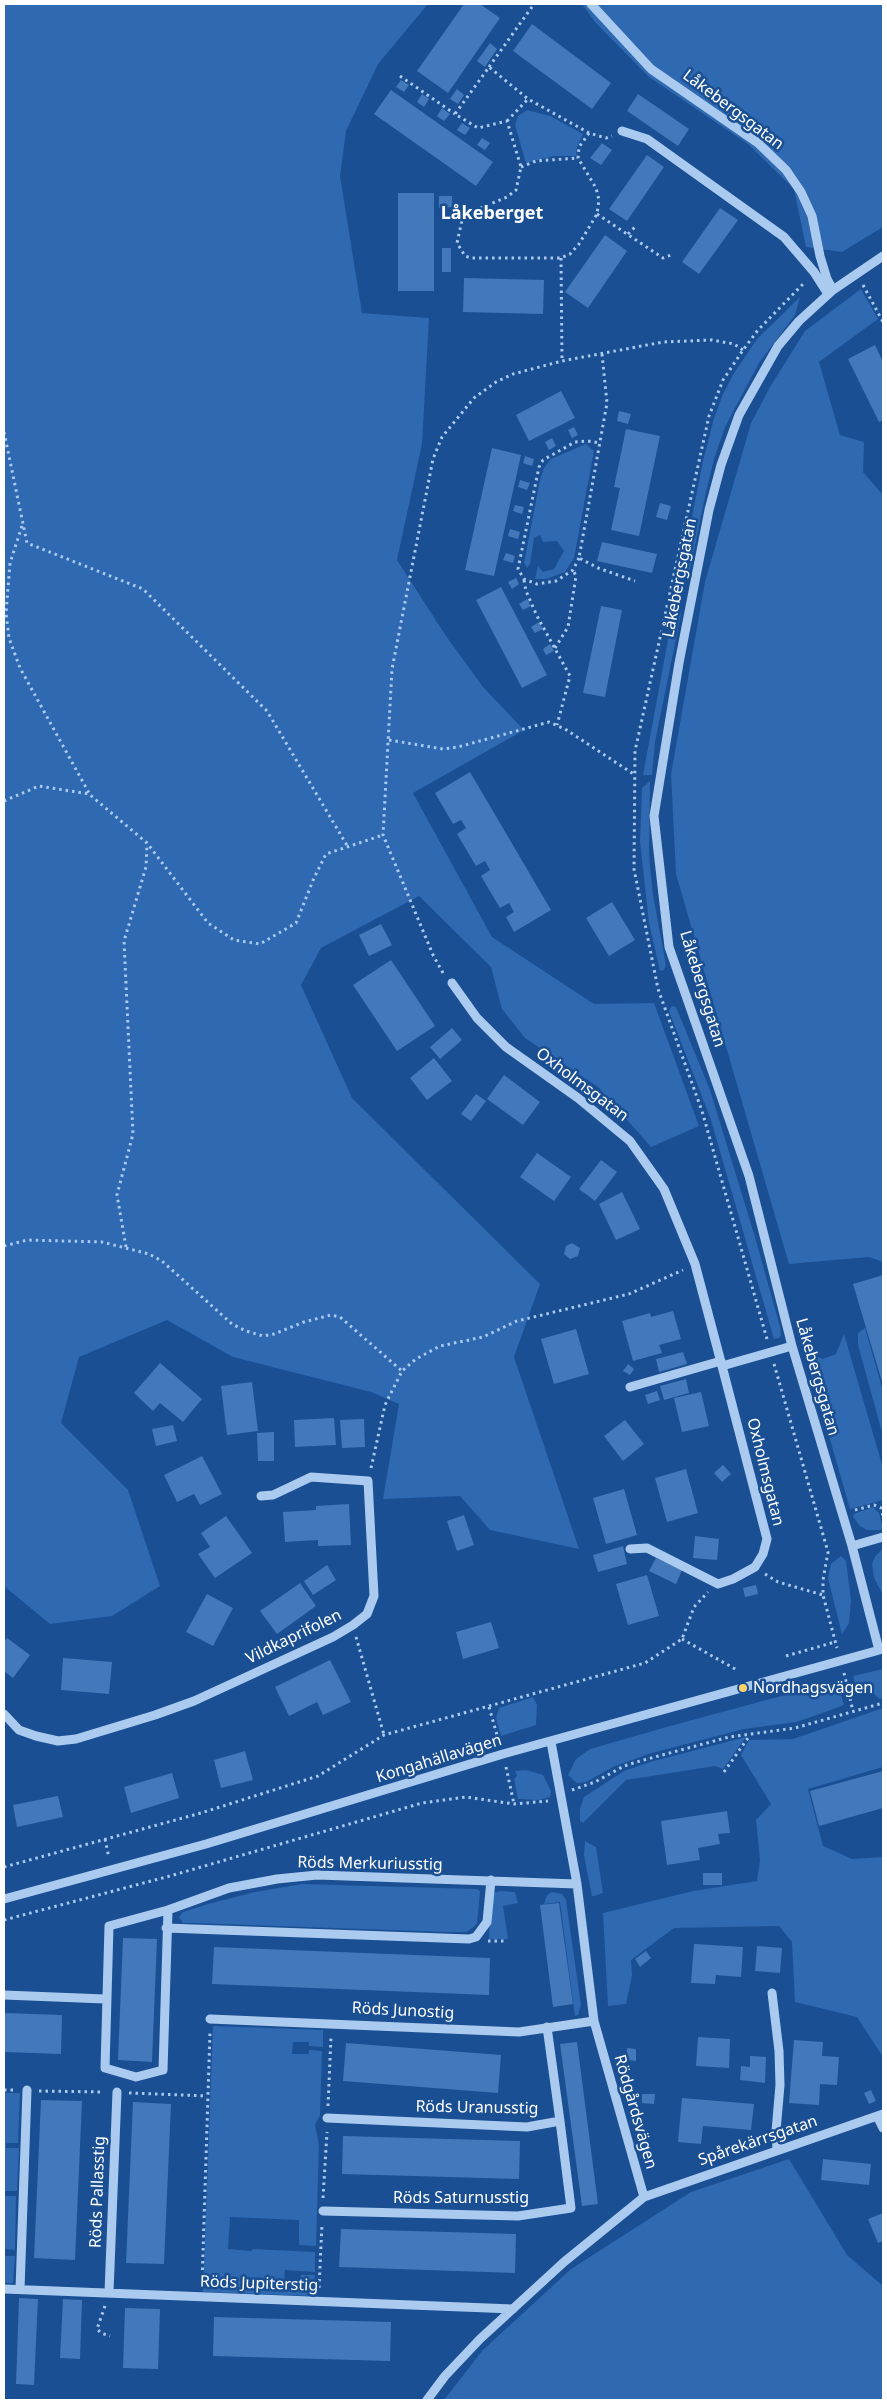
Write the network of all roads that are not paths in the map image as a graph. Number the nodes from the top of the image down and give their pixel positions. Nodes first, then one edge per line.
1 (590, 4) edge
2 (622, 131) road end
3 (883, 256) edge
4 (831, 292) junction
5 (452, 983) road end
6 (792, 1346) junction
7 (722, 1364) junction
8 (630, 1387) dead end
9 (261, 1496) dead end
10 (883, 1537) edge
11 (852, 1546) junction
12 (630, 1548) dead end
13 (881, 1649) edge
14 (4, 1714) edge
15 (552, 1742) junction
16 (491, 1880) junction
17 (577, 1884) junction
18 (4, 1899) edge
19 (168, 1910) junction
20 (166, 1928) junction
21 (772, 1993) dead end
22 (4, 1994) edge
23 (105, 1998) junction
24 (210, 2019) road end
25 (594, 2021) junction
26 (547, 2027) junction
27 (27, 2090) dead end
28 (117, 2092) dead end
29 (880, 2115) edge
30 (327, 2118) road end
31 (560, 2121) junction
32 (883, 2128) edge
33 (777, 2150) junction
34 (644, 2197) junction
35 (323, 2211) road end
36 (4, 2289) edge
37 (20, 2289) junction
38 (109, 2292) junction
39 (512, 2309) junction
40 (427, 2400) edge

1 - 4 street, Låkebergsgatan
2 - 4 street
3 - 4 street, Låkebergsgatan
4 - 6 street, Låkebergsgatan
5 - 7 street, Oxholmsgatan
6 - 7 street
6 - 11 street, Låkebergsgatan
7 - 8 street
7 - 12 street, Oxholmsgatan
9 - 14 street, Vildkaprifolen
10 - 11 street
11 - 13 street, Låkebergsgatan
13 - 15 street, Kongahällavägen
15 - 17 street, Rödgårdsvägen
15 - 18 street, Kongahällavägen
16 - 17 street, Röds Merkuriusstig
16 - 19 street, Röds Merkuriusstig
16 - 20 street
17 - 25 street, Rödgårdsvägen
19 - 20 street, Röds Merkuriusstig
19 - 23 street, Röds Merkuriusstig
20 - 23 street, Röds Merkuriusstig
21 - 33 street
22 - 23 street
24 - 26 street, Röds Junostig
25 - 26 street, Röds Junostig
25 - 34 street, Rödgårdsvägen
26 - 31 street, Röds Uranusstig
27 - 37 street
28 - 38 street, Röds Pallasstig
29 - 32 street
29 - 33 street, Spårekärrsgatan
30 - 31 street, Röds Uranusstig
31 - 35 street, Röds Saturnusstig
33 - 34 street, Spårekärrsgatan
34 - 39 street
36 - 37 street, Röds Jupiterstig
37 - 38 street, Röds Jupiterstig
38 - 39 street, Röds Jupiterstig
39 - 40 street

